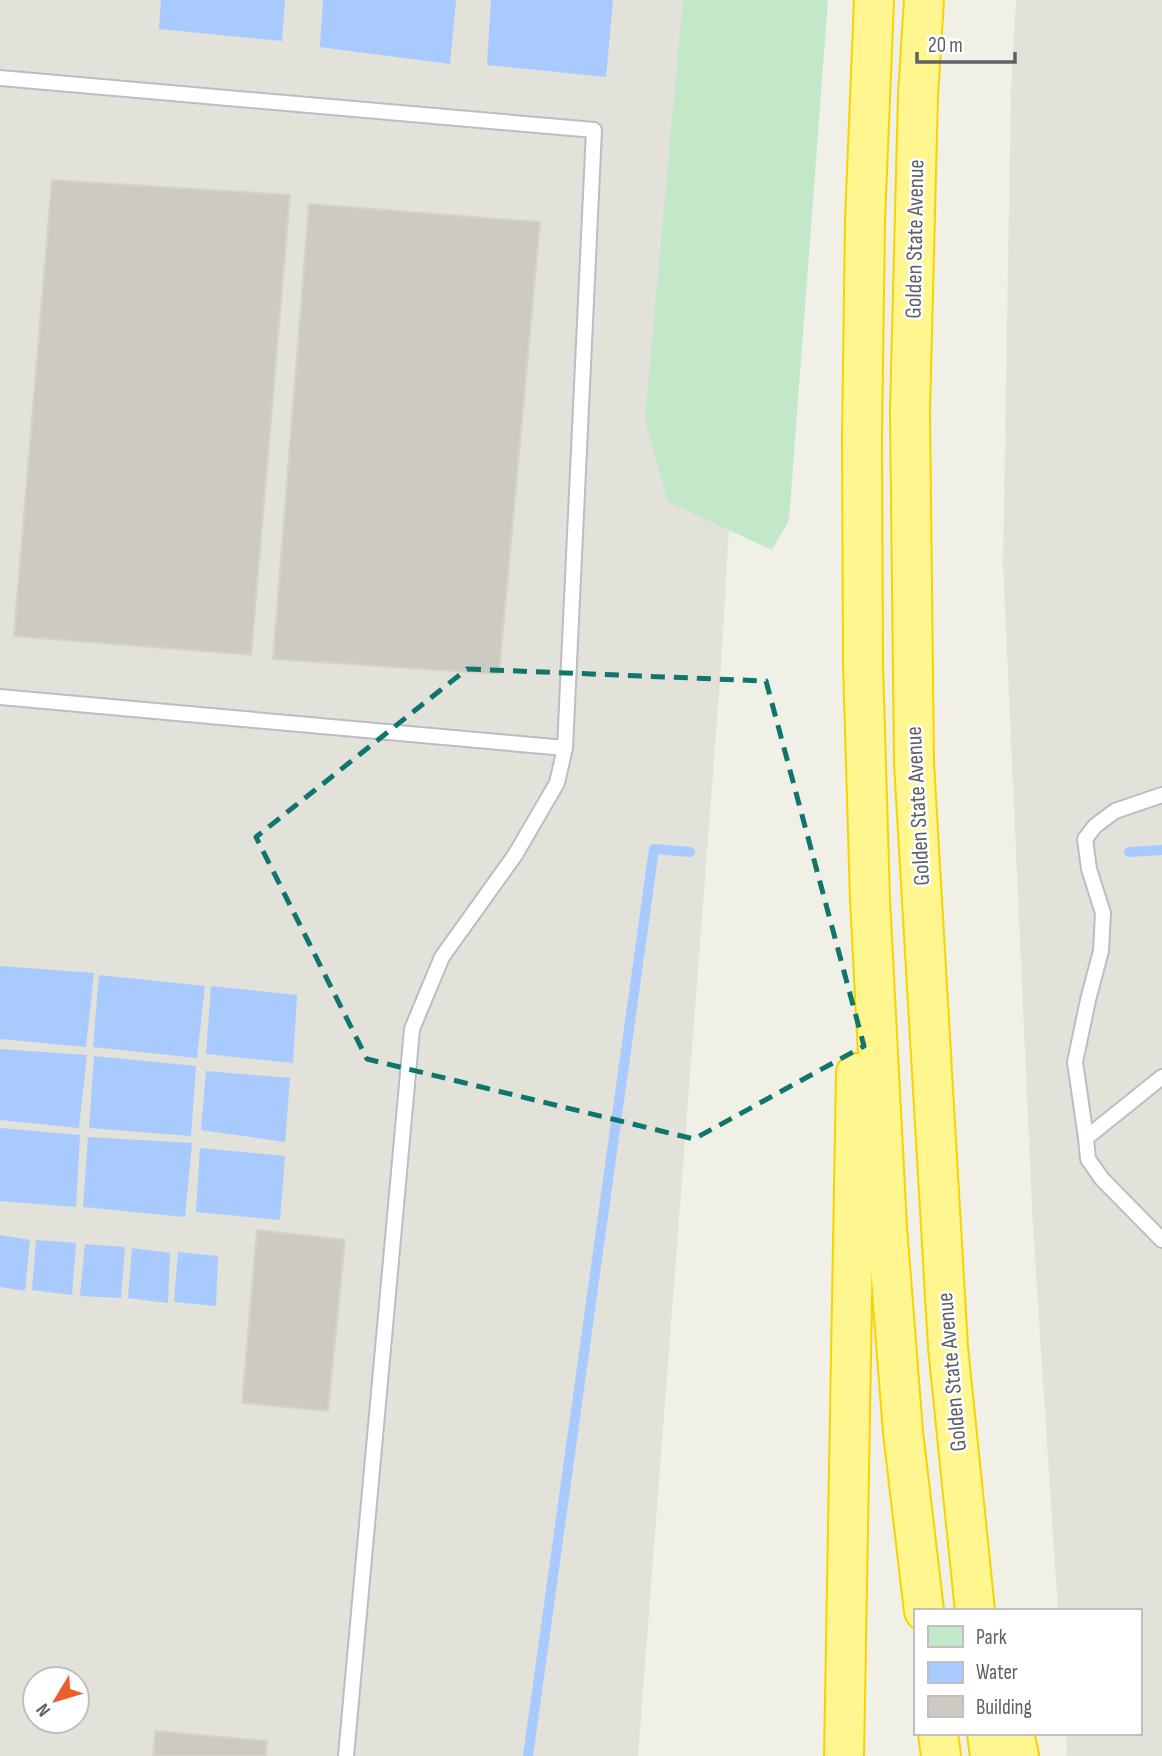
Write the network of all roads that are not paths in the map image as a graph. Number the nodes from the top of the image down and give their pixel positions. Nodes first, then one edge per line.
1 (874, 0) edge
2 (925, 0) edge
3 (0, 78) edge
4 (0, 697) edge
5 (565, 748) junction
6 (1162, 795) edge
7 (870, 900) junction
8 (1162, 1077) edge
9 (1086, 1138) junction
10 (1162, 1240) edge
11 (963, 1498) junction
12 (924, 1609) edge
13 (975, 1609) edge
14 (988, 1609) edge
15 (938, 1735) edge
16 (987, 1735) edge
17 (1014, 1735) edge
18 (346, 1756) edge
19 (844, 1756) edge
20 (941, 1756) edge
21 (990, 1756) edge
22 (1019, 1756) edge

1 - 7 highway
2 - 11 highway, Golden State Avenue
3 - 5 lane
4 - 5 lane
5 - 18 lane
6 - 9 lane
7 - 12 highway
7 - 19 highway
8 - 9 lane
9 - 10 lane
11 - 13 highway, Golden State Avenue
11 - 14 highway
15 - 20 highway
16 - 21 highway
17 - 22 highway

